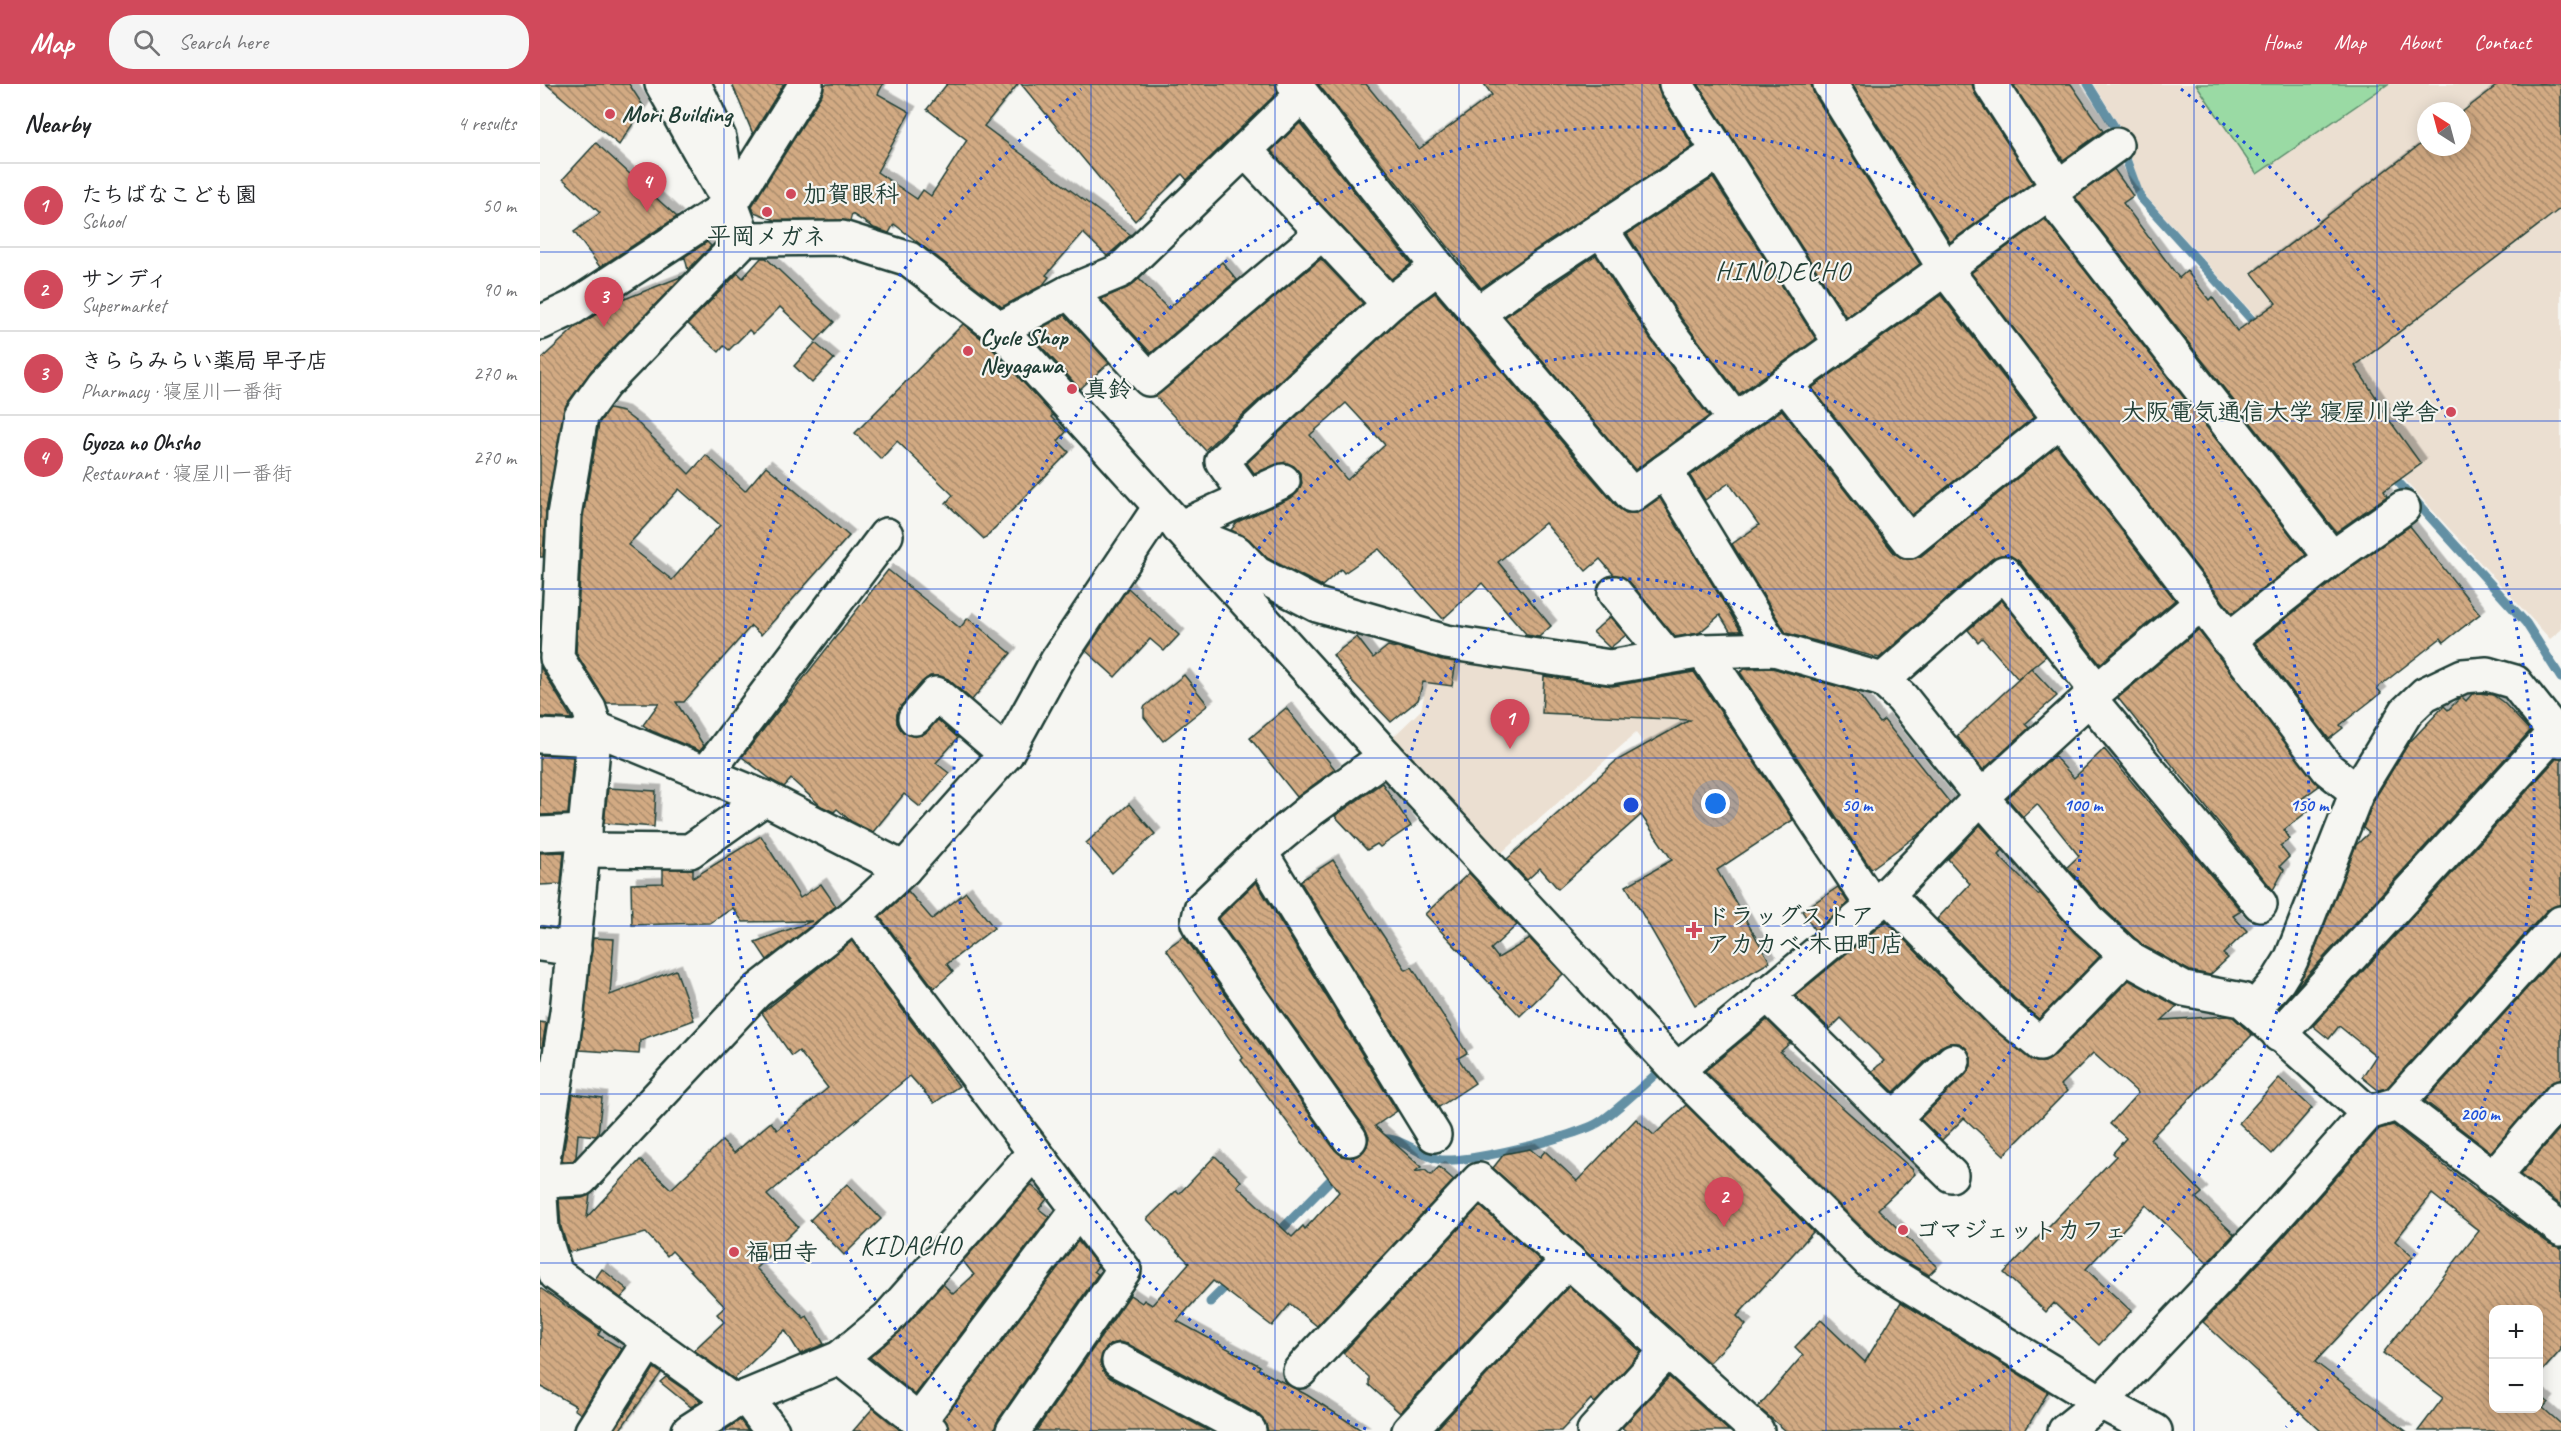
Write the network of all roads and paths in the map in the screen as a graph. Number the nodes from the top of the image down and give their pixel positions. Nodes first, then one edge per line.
1 (662, 84) edge
2 (694, 84) edge
3 (806, 84) edge
4 (1676, 84) edge
5 (1830, 84) edge
6 (1991, 84) edge
7 (1298, 89) edge
8 (2116, 145) dead end
9 (1245, 150) junction
10 (1718, 153) junction
11 (2054, 190) junction
12 (731, 204) junction
13 (1601, 229) junction
14 (1322, 233) junction
15 (744, 239) junction
16 (1438, 267) junction
17 (1945, 268) junction
18 (1069, 292) junction
19 (1389, 304) junction
20 (1477, 314) junction
21 (540, 323) edge
22 (1000, 329) junction
23 (1841, 344) junction
24 (1785, 384) junction
25 (1735, 420) junction
26 (2060, 420) junction
27 (1665, 471) junction
28 (1283, 482) dead end
29 (1248, 497) junction
30 (2403, 508) dead end
31 (1169, 518) junction
32 (886, 535) dead end
33 (2332, 558) junction
34 (1614, 593) dead end
35 (2200, 604) junction
36 (2228, 640) junction
37 (1774, 649) junction
38 (1703, 651) junction
39 (1666, 655) junction
40 (548, 656) edge
41 (1883, 680) junction
42 (2093, 694) junction
43 (915, 718) dead end
44 (595, 728) junction
45 (540, 736) edge
46 (2558, 736) edge
47 (1006, 754) junction
48 (1386, 756) junction
49 (706, 774) junction
50 (2357, 792) junction
51 (1981, 797) junction
52 (765, 798) junction
53 (540, 834) edge
54 (585, 841) junction
55 (1260, 852) junction
56 (904, 869) junction
57 (1880, 901) junction
58 (2260, 904) dead end
59 (855, 915) junction
60 (2561, 923) edge
61 (540, 944) edge
62 (574, 949) junction
63 (2127, 955) junction
64 (1766, 993) junction
65 (2253, 1011) junction
66 (2279, 1035) junction
67 (1953, 1061) dead end
68 (1677, 1070) junction
69 (2561, 1098) edge
70 (2382, 1109) junction
71 (1893, 1119) junction
72 (1434, 1135) dead end
73 (1350, 1139) dead end
74 (1034, 1153) junction
75 (1951, 1175) dead end
76 (540, 1179) edge
77 (2492, 1179) junction
78 (540, 1196) edge
79 (1078, 1210) junction
80 (2561, 1229) edge
81 (1568, 1260) junction
82 (649, 1341) junction
83 (1668, 1350) junction
84 (840, 1358) junction
85 (1119, 1361) dead end
86 (1300, 1371) dead end
87 (740, 1399) junction
88 (2102, 1402) junction
89 (925, 1426) edge
90 (592, 1431) edge
91 (689, 1431) edge
92 (772, 1431) edge
93 (1013, 1431) edge
94 (1249, 1431) edge
95 (1409, 1431) edge
96 (1594, 1431) edge
97 (1757, 1431) edge
98 (2065, 1431) edge
99 (2155, 1431) edge

1 - 12 street
2 - 12 street
3 - 12 street
4 - 10 street
5 - 17 street
6 - 11 street
7 - 9 street
7 - 16 street
8 - 11 street
9 - 14 street
9 - 18 street
10 - 13 street
10 - 23 street
11 - 17 street
11 - 33 street
12 - 15 street
12 - 21 street
13 - 20 street
13 - 25 street
14 - 18 street
14 - 19 street
15 - 22 street
15 - 40 street
16 - 19 street
16 - 20 street
17 - 23 street
17 - 26 street
18 - 22 street
19 - 29 street
20 - 27 street
22 - 31 street
23 - 24 street
24 - 25 street
24 - 26 street
25 - 27 street
26 - 35 street
27 - 37 street
28 - 29 street
29 - 31 street
30 - 33 street
31 - 39 street
31 - 47 street
31 - 48 street
32 - 49 street
33 - 36 street
34 - 39 street
35 - 36 street
35 - 42 street
36 - 50 street
37 - 38 street
37 - 41 street
38 - 39 street
38 - 57 street
40 - 44 street
41 - 42 street
41 - 51 street
42 - 51 street
42 - 58 street
43 - 47 street
44 - 45 street
44 - 49 street
44 - 54 street
46 - 50 street
46 - 66 street
47 - 56 street
48 - 55 street
48 - 68 street
49 - 52 street
50 - 65 street
51 - 57 street
51 - 63 street
52 - 54 street
52 - 56 street
53 - 54 street
54 - 62 street
55 - 72 street
55 - 73 street
56 - 59 street
57 - 63 street
57 - 64 street
59 - 74 street
59 - 76 street
60 - 70 street
61 - 62 street
62 - 76 street
63 - 65 street
64 - 68 street
64 - 71 street
65 - 66 street
66 - 70 street
67 - 71 street
68 - 88 street
69 - 77 street
70 - 77 street
70 - 88 street
71 - 75 street
74 - 79 street
74 - 84 street
77 - 80 street
78 - 82 street
79 - 89 street
79 - 93 street
81 - 83 street
81 - 86 street
81 - 95 street
82 - 87 street
82 - 90 street
83 - 96 street
83 - 97 street
84 - 87 street
84 - 89 street
85 - 94 street
87 - 91 street
87 - 92 street
88 - 98 street
88 - 99 street

